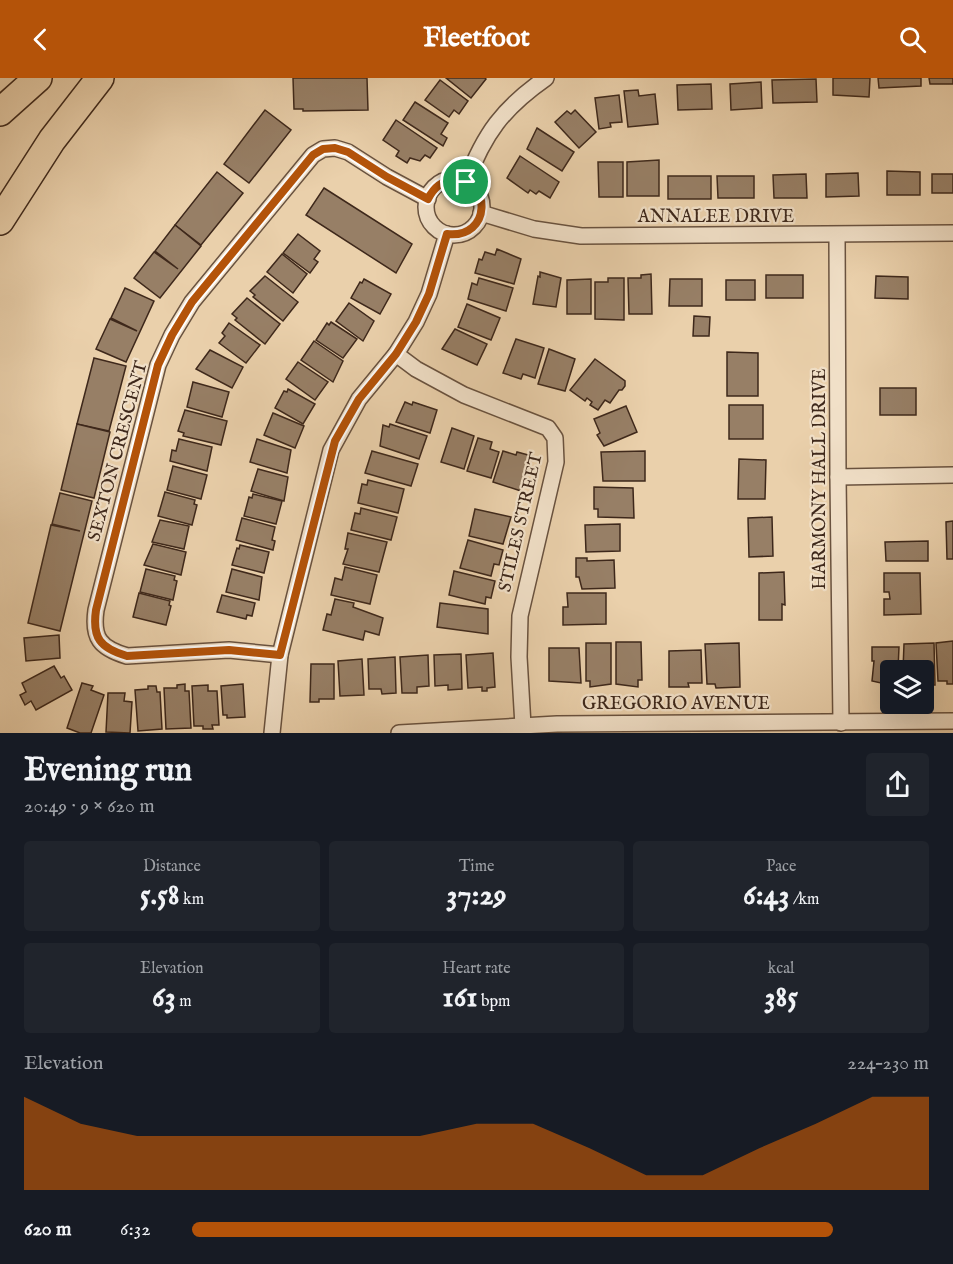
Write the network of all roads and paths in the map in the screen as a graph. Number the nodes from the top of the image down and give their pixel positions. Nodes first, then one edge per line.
1 (38, 78) edge
2 (100, 78) edge
3 (546, 78) edge
4 (524, 84) edge
5 (0, 112) edge
6 (466, 182) junction
7 (428, 199) junction
8 (482, 213) junction
9 (0, 221) edge
10 (953, 233) edge
11 (447, 234) junction
12 (837, 235) junction
13 (396, 354) junction
14 (953, 476) edge
15 (838, 477) junction
16 (280, 655) junction
17 (953, 721) edge
18 (841, 723) junction
19 (523, 726) junction
20 (272, 733) edge
21 (399, 733) edge

1 - 5 highway
2 - 9 highway
3 - 4 street
4 - 6 street
6 - 7 street
6 - 8 street
7 - 11 street
7 - 16 street, SEXTON CRESCENT
8 - 11 street
8 - 12 street, ANNALEE DRIVE
10 - 12 street, ANNALEE DRIVE
11 - 13 street
12 - 15 street, HARMONY HALL DRIVE
13 - 16 street
13 - 19 street, STILES STREET
14 - 15 street
15 - 18 street, HARMONY HALL DRIVE
16 - 20 street
17 - 18 street, GREGORIO AVENUE
18 - 19 street, GREGORIO AVENUE
19 - 21 street, GREGORIO AVENUE

